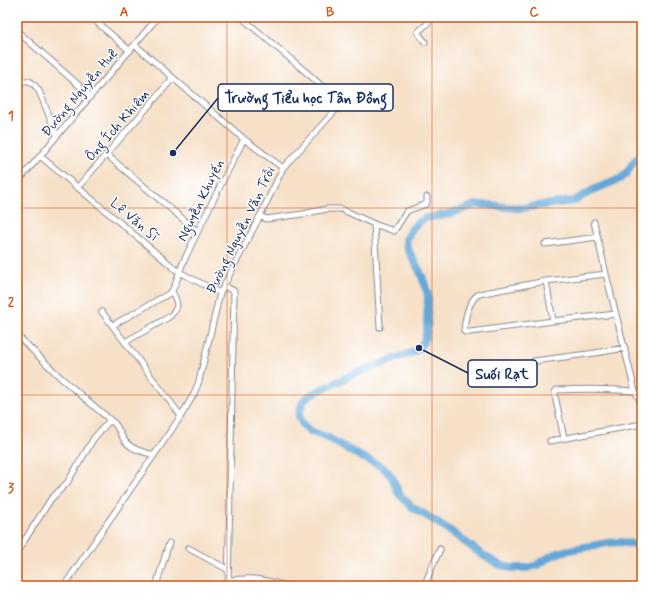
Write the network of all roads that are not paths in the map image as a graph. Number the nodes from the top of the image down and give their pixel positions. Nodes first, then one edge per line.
1 (91, 17) edge
2 (158, 17) edge
3 (241, 17) edge
4 (430, 17) edge
5 (18, 34) edge
6 (425, 42) dead end
7 (135, 45) junction
8 (130, 51) junction
9 (173, 78) junction
10 (17, 85) edge
11 (91, 96) junction
12 (58, 135) junction
13 (244, 139) junction
14 (107, 155) junction
15 (40, 156) junction
16 (283, 168) junction
17 (17, 183) edge
18 (78, 187) junction
19 (427, 197) dead end
20 (260, 216) junction
21 (594, 222) dead end
22 (374, 224) junction
23 (197, 231) junction
24 (598, 237) junction
25 (545, 244) dead end
26 (179, 272) junction
27 (606, 274) junction
28 (546, 281) junction
29 (224, 286) junction
30 (172, 291) junction
31 (220, 293) junction
32 (102, 312) dead end
33 (616, 314) junction
34 (553, 321) junction
35 (113, 325) junction
36 (380, 327) dead end
37 (17, 335) edge
38 (125, 342) junction
39 (624, 348) junction
40 (534, 361) dead end
41 (635, 390) junction
42 (642, 405) edge
43 (181, 416) junction
44 (110, 420) junction
45 (642, 424) edge
46 (564, 438) junction
47 (550, 441) dead end
48 (154, 455) junction
49 (170, 543) dead end
50 (188, 548) dead end
51 (440, 549) dead end
52 (17, 552) edge
53 (227, 569) junction
54 (228, 583) edge
55 (64, 586) edge
56 (156, 586) edge
57 (287, 586) edge
58 (424, 586) edge

1 - 8 street
2 - 7 street, Đường Nguyễn Huệ
3 - 16 street, Đường Nguyễn Văn Trỗi
4 - 6 street
5 - 11 street
7 - 8 street, Đường Nguyễn Huệ
7 - 9 street
8 - 11 street, Đường Nguyễn Huệ
9 - 13 street
9 - 14 street, Ông Ích Khiêm
10 - 12 street
11 - 12 street, Đường Nguyễn Huệ
12 - 15 street, Đường Nguyễn Huệ
13 - 16 street
13 - 23 street, Nguyễn Khuyến
14 - 18 street, Ông Ích Khiêm
14 - 23 street
15 - 17 street, Đường Nguyễn Huệ
15 - 18 street, Lê Văn Sĩ
16 - 20 street, Đường Nguyễn Văn Trỗi
18 - 26 street, Lê Văn Sĩ
19 - 22 street
20 - 22 street
20 - 29 street, Đường Nguyễn Văn Trỗi
21 - 24 street
22 - 36 street
23 - 26 street, Nguyễn Khuyến
24 - 25 street
24 - 27 street
26 - 30 street, Nguyễn Khuyến
26 - 31 street, Lê Văn Sĩ
27 - 28 street
27 - 33 street
28 - 34 street
28 - 34 street
29 - 31 street, Đường Nguyễn Văn Trỗi
29 - 53 street
30 - 35 street
30 - 38 street
31 - 43 street, Đường Nguyễn Văn Trỗi
32 - 35 street
33 - 34 street
33 - 39 street
35 - 38 street
37 - 44 street
38 - 43 street
39 - 40 street
39 - 41 street
41 - 42 street
41 - 46 street
43 - 48 street, Đường Nguyễn Văn Trỗi
44 - 48 street
44 - 52 street
45 - 46 street
46 - 47 street
48 - 55 street, Đường Nguyễn Văn Trỗi
49 - 56 street
50 - 53 street
51 - 58 street
53 - 54 street
54 - 57 street

